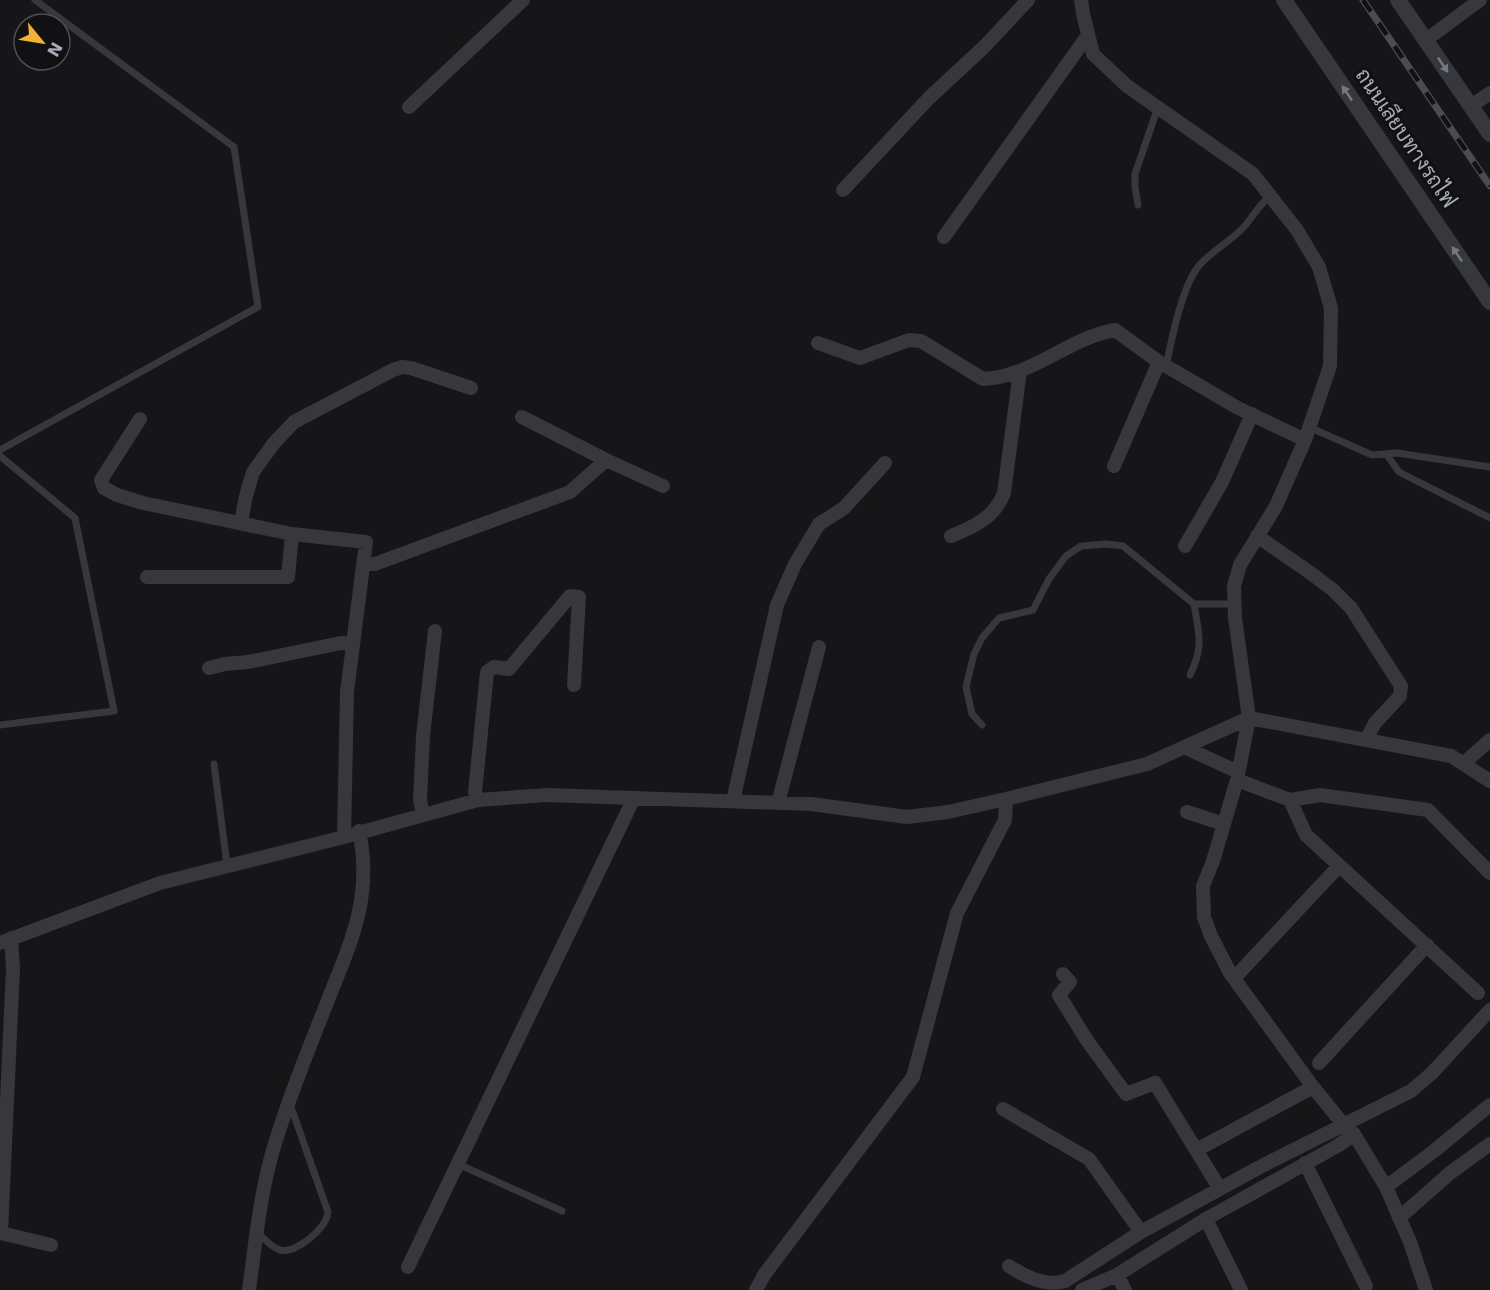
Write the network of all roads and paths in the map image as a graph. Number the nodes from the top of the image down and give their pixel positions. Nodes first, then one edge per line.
1 (35, 0) edge
2 (523, 0) edge
3 (1028, 0) edge
4 (1082, 0) edge
5 (1284, 0) edge
6 (1398, 0) edge
7 (1480, 0) edge
8 (1088, 35) junction
9 (1426, 40) junction
10 (1490, 93) edge
11 (1471, 106) junction
12 (409, 107) dead end
13 (1158, 107) junction
14 (1490, 134) edge
15 (843, 190) dead end
16 (1270, 196) junction
17 (1138, 205) dead end
18 (944, 237) dead end
19 (1490, 302) edge
20 (818, 343) dead end
21 (1162, 364) junction
22 (1020, 371) junction
23 (471, 388) dead end
24 (1252, 414) junction
25 (522, 417) dead end
26 (140, 419) dead end
27 (1307, 433) junction
28 (0, 450) edge
29 (1387, 454) junction
30 (0, 456) edge
31 (606, 460) junction
32 (885, 463) dead end
33 (1114, 466) dead end
34 (1490, 467) edge
35 (663, 486) dead end
36 (1490, 518) edge
37 (241, 522) junction
38 (292, 534) junction
39 (951, 536) dead end
40 (1257, 537) junction
41 (1185, 546) dead end
42 (363, 564) junction
43 (147, 577) dead end
44 (1194, 604) junction
45 (1234, 604) junction
46 (435, 631) dead end
47 (353, 644) junction
48 (819, 647) dead end
49 (210, 668) dead end
50 (1190, 675) dead end
51 (574, 686) dead end
52 (1249, 718) junction
53 (0, 725) edge
54 (982, 725) dead end
55 (1366, 740) junction
56 (1490, 740) edge
57 (1184, 747) junction
58 (1464, 763) junction
59 (214, 764) dead end
60 (1238, 776) junction
61 (1490, 781) edge
62 (634, 798) junction
63 (1006, 799) junction
64 (477, 800) junction
65 (1290, 800) junction
66 (733, 801) junction
67 (778, 802) junction
68 (1187, 812) dead end
69 (423, 814) junction
70 (1224, 825) junction
71 (359, 831) junction
72 (344, 837) junction
73 (227, 865) junction
74 (1339, 866) junction
75 (1490, 873) edge
76 (5, 940) edge
77 (1426, 945) junction
78 (1239, 972) dead end
79 (1063, 974) dead end
80 (1478, 993) dead end
81 (1490, 1010) edge
82 (1319, 1063) dead end
83 (1313, 1087) junction
84 (289, 1102) junction
85 (1490, 1105) edge
86 (1003, 1109) dead end
87 (1343, 1124) junction
88 (1354, 1134) junction
89 (1490, 1144) edge
90 (1202, 1147) dead end
91 (1305, 1163) junction
92 (458, 1164) junction
93 (1386, 1187) junction
94 (1220, 1189) junction
95 (562, 1211) dead end
96 (1399, 1218) junction
97 (1206, 1219) junction
98 (1141, 1232) junction
99 (257, 1233) junction
100 (51, 1245) dead end
101 (1009, 1266) dead end
102 (408, 1267) dead end
103 (1117, 1275) junction
104 (1366, 1286) dead end
105 (249, 1290) edge
106 (756, 1290) edge
107 (1082, 1290) edge
108 (1125, 1290) edge
109 (1241, 1290) edge
110 (1426, 1290) edge

1 - 28 lane
2 - 12 street
3 - 15 street
4 - 8 street
19 -> 5 street, ถนนเลียบทางรถไฟ
6 - 9 street
7 - 9 street
8 - 13 street
8 - 18 street
9 -> 11 street
10 - 11 street
11 - 14 street
13 - 16 street
13 - 17 lane
16 - 21 lane
16 - 27 street
20 - 22 street
21 - 22 street
21 - 24 street
21 - 33 street
22 - 39 street
23 - 37 street
24 - 27 street
24 - 41 street
25 - 31 street
26 - 37 street
27 - 29 lane
27 - 40 street
29 - 34 lane
29 - 36 lane
30 - 53 lane
31 - 35 street
31 - 42 street
32 - 66 street
37 - 38 street
38 - 42 street
38 - 43 street
40 - 45 street
40 - 55 street
42 - 47 street
44 - 45 lane
44 - 50 lane
44 - 54 lane
45 - 52 street
46 - 69 street
47 - 49 street
47 - 72 street
48 - 67 street
51 - 64 street
52 - 55 street
52 - 57 street
52 - 60 street
55 - 58 street
56 - 58 street
57 - 60 street
57 - 63 street
58 - 61 street
59 - 73 lane
60 - 65 street
60 - 70 street
62 - 64 street
62 - 66 street
62 - 92 street
63 - 67 street
63 - 106 street
64 - 69 street
65 - 74 street
65 - 75 street
66 - 67 street
68 - 70 street
69 - 71 street
70 - 83 street
71 - 72 street
71 - 84 street
72 - 73 street
73 - 76 street
74 - 77 street
74 - 78 street
76 - 100 street
77 - 80 street
77 - 82 street
79 - 94 street
81 - 87 street
83 - 87 street
83 - 90 street
84 - 99 street
84 - 99 lane
85 - 93 street
86 - 98 street
87 - 88 street
87 - 94 street
88 - 91 street
88 - 93 street
89 - 96 street
91 - 97 street
91 - 104 street
92 - 95 lane
92 - 102 street
93 - 96 street
94 - 98 street
96 - 110 street
97 - 103 street
97 - 109 street
98 - 101 street
99 - 105 street
103 - 107 street
103 - 108 street

